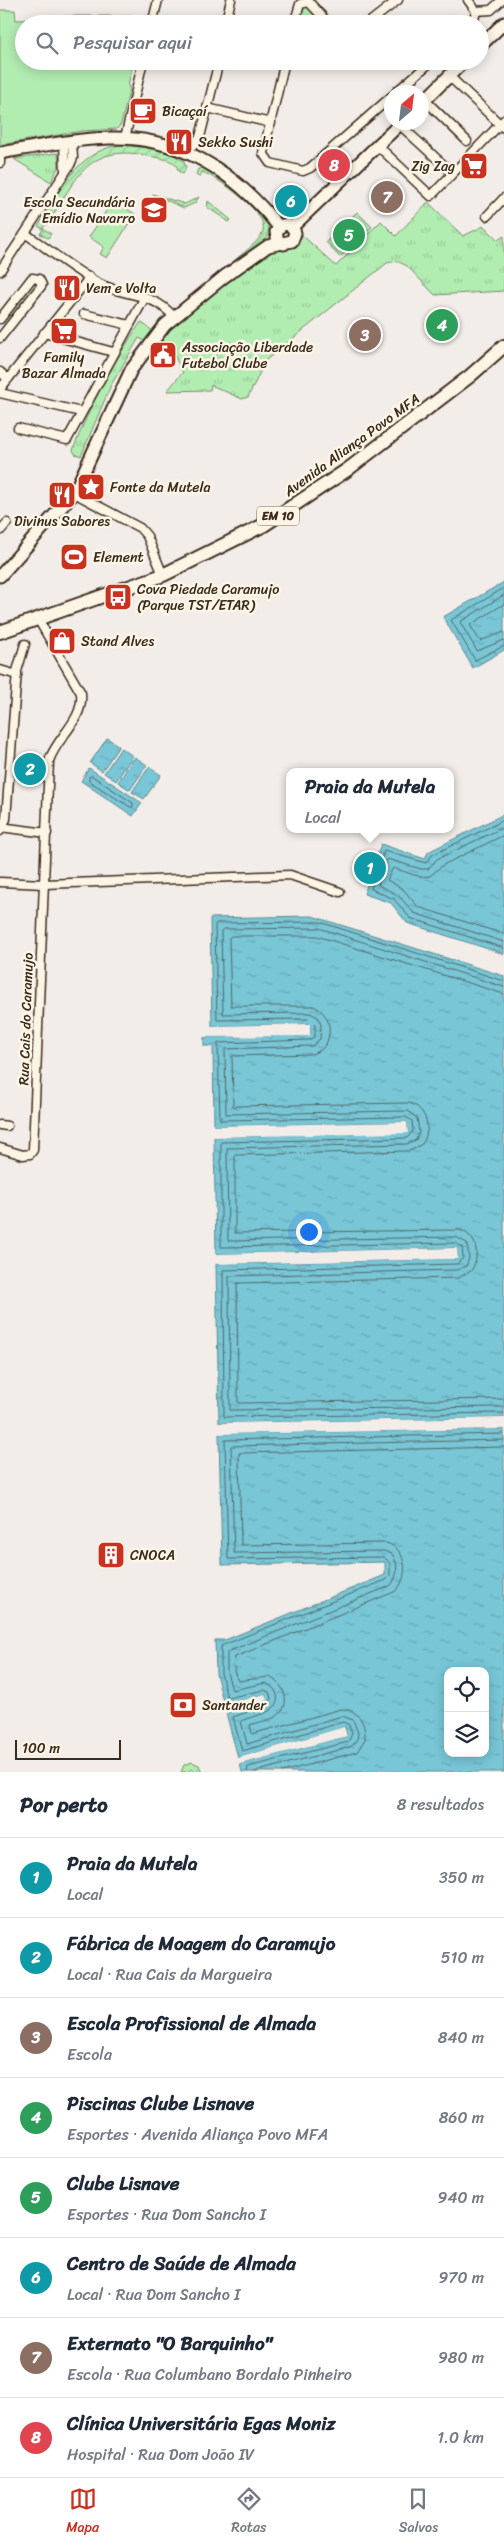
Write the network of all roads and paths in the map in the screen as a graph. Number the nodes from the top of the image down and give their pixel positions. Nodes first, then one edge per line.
1 (158, 0) edge
2 (231, 0) edge
3 (398, 0) edge
4 (468, 0) edge
5 (502, 0) edge
6 (476, 11) junction
7 (154, 15) edge
8 (227, 15) edge
9 (297, 15) edge
10 (320, 15) edge
11 (379, 15) edge
12 (475, 15) edge
13 (504, 24) edge
14 (489, 38) edge
15 (141, 70) edge
16 (217, 70) edge
17 (283, 70) edge
18 (422, 70) edge
19 (455, 70) edge
20 (449, 76) junction
21 (404, 85) edge
22 (429, 96) edge
23 (384, 103) edge
24 (429, 107) edge
25 (207, 108) junction
26 (271, 123) junction
27 (503, 124) edge
28 (395, 130) edge
29 (407, 130) edge
30 (126, 138) junction
31 (467, 140) dead end
32 (68, 143) junction
33 (378, 146) junction
34 (179, 150) junction
35 (0, 154) edge
36 (0, 163) edge
37 (450, 172) junction
38 (504, 198) edge
39 (487, 216) dead end
40 (279, 227) junction
41 (292, 227) junction
42 (26, 234) junction
43 (284, 244) junction
44 (0, 271) edge
45 (90, 277) junction
46 (145, 297) junction
47 (84, 314) dead end
48 (173, 316) junction
49 (0, 319) edge
50 (129, 325) junction
51 (44, 333) junction
52 (0, 338) edge
53 (504, 346) edge
54 (113, 352) junction
55 (504, 352) edge
56 (488, 361) junction
57 (0, 372) edge
58 (8, 379) junction
59 (0, 389) edge
60 (0, 393) edge
61 (81, 412) junction
62 (18, 428) dead end
63 (74, 493) junction
64 (7, 523) dead end
65 (0, 531) edge
66 (163, 575) junction
67 (0, 576) edge
68 (38, 619) junction
69 (2, 633) edge
70 (25, 644) dead end
71 (0, 670) edge
72 (16, 675) junction
73 (1, 828) edge
74 (47, 833) junction
75 (0, 882) edge
76 (44, 884) junction
77 (340, 892) dead end
78 (0, 1148) edge

1 - 7 street
2 - 8 street
3 - 11 street
4 - 6 street
5 - 6 street
6 - 12 street
9 - 10 street
13 - 14 main road
15 - 30 street
16 - 25 street
17 - 26 street
18 - 21 street
19 - 20 main road
20 - 22 main road
20 - 27 street
23 - 26 street
24 - 31 street
25 - 26 street
25 - 34 street
27 - 37 street
28 - 33 main road
29 - 37 street
30 - 32 main road
30 - 34 main road
32 - 35 main road
32 - 42 street
33 - 37 street
33 - 41 main road
34 - 40 main road
35 - 36 street
38 - 39 street
40 - 41 main road
40 - 43 main road
41 - 43 main road
42 - 44 street
42 - 45 street
43 - 48 main road
45 - 46 street
45 - 51 street
46 - 48 street
46 - 50 street
47 - 50 street
48 - 63 main road
49 - 52 street
50 - 54 street
51 - 54 street
51 - 58 street
53 - 56 main road, Avenida Aliança Povo MFA / EM 10
54 - 61 street
55 - 56 main road, Avenida Aliança Povo MFA / EM 10
56 - 66 main road, Avenida Aliança Povo MFA / EM 10
57 - 58 street
58 - 59 street
60 - 61 street
61 - 62 street
63 - 66 street
63 - 67 main road
64 - 65 street
66 - 68 main road, Avenida Aliança Povo MFA / EM 10
68 - 69 main road, Avenida Aliança Povo MFA / EM 10
68 - 74 street, Rua Cais do Caramujo
70 - 72 street
71 - 72 street
72 - 73 street
73 - 74 street
74 - 76 street, Rua Cais do Caramujo
75 - 76 street
76 - 77 street
76 - 78 street, Rua Cais do Caramujo

